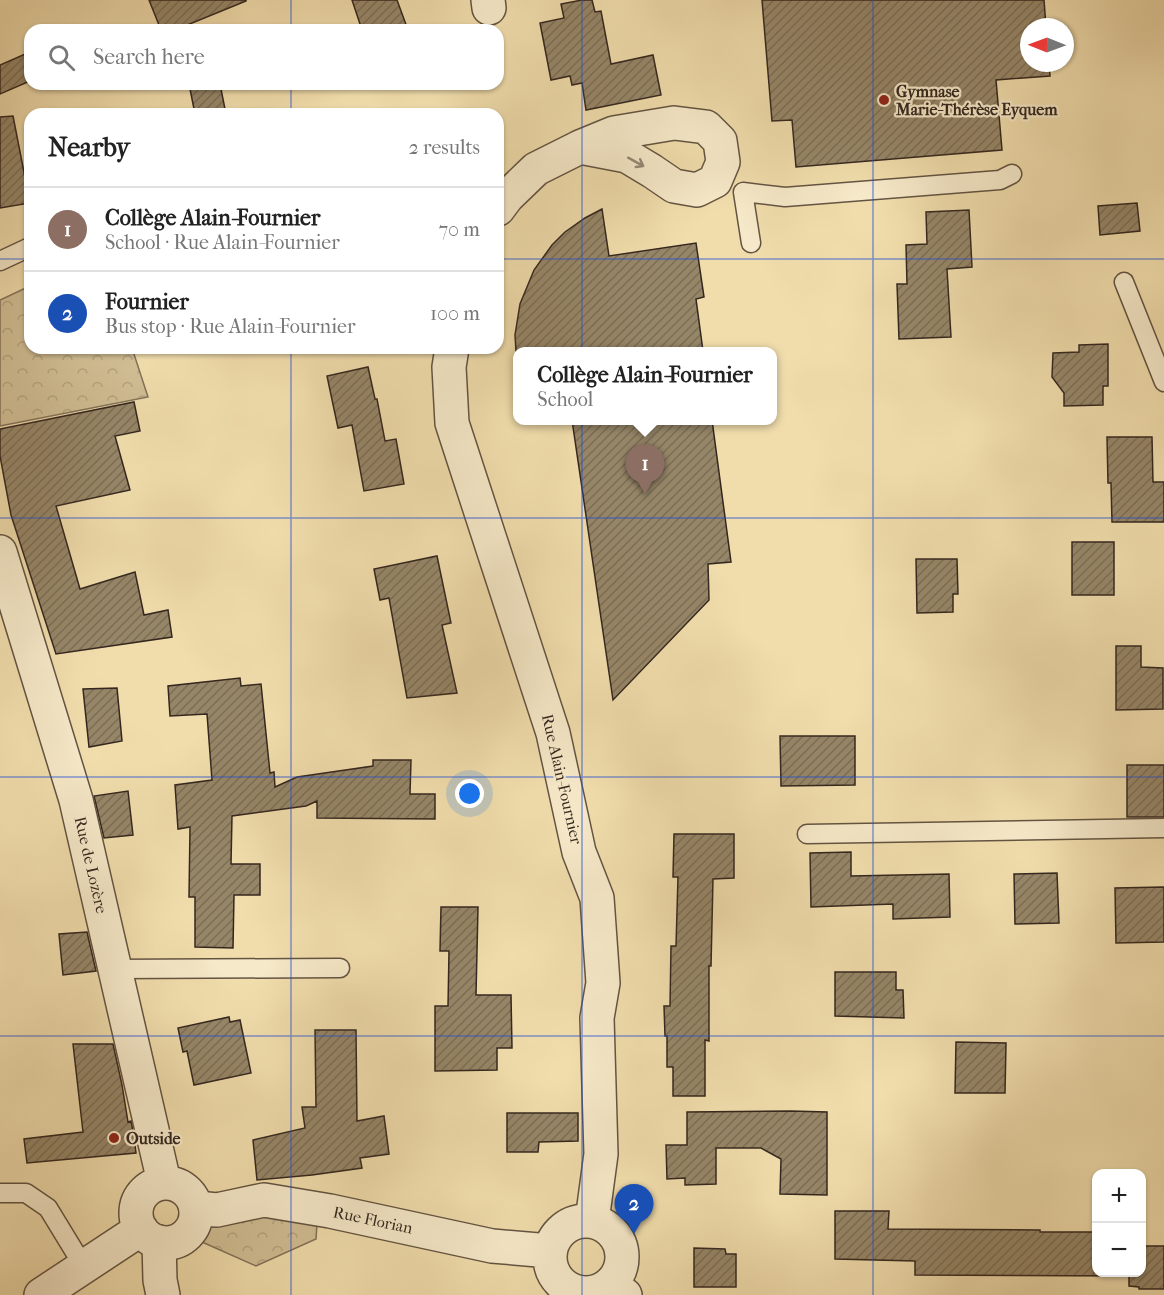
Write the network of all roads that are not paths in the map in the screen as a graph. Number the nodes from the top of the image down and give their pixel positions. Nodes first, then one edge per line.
1 (580, 147) junction
2 (1012, 174) dead end
3 (729, 186) junction
4 (504, 201) edge
5 (751, 243) dead end
6 (24, 250) edge
7 (0, 261) edge
8 (1124, 282) dead end
9 (451, 354) edge
10 (1164, 382) edge
11 (0, 552) edge
12 (1164, 828) edge
13 (807, 834) dead end
14 (340, 968) dead end
15 (115, 969) junction
16 (164, 1182) junction
17 (0, 1193) edge
18 (196, 1208) junction
19 (592, 1221) junction
20 (150, 1236) junction
21 (550, 1251) junction
22 (84, 1267) junction
23 (605, 1292) edge
24 (41, 1295) edge
25 (163, 1295) edge

1 -> 3 street
1 - 3 street
1 - 4 street
2 - 3 lane
3 - 5 lane
6 - 7 lane
8 - 10 lane
9 - 19 street, Rue Alain-Fournier
11 - 15 street, Rue de Lozère
12 - 13 lane
14 - 15 lane
15 - 16 street, Rue de Lozère
16 - 18 street
16 - 20 street
17 - 22 lane
18 - 20 street
18 - 21 street, Rue Florian
19 - 21 street
19 - 23 street
20 - 22 street
20 - 25 street
21 - 23 street
22 - 24 street

